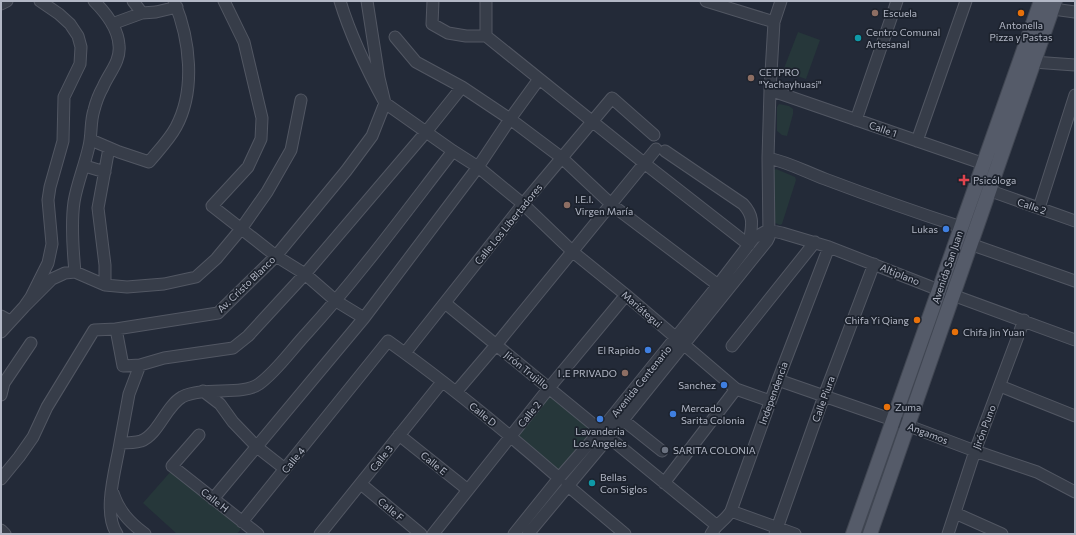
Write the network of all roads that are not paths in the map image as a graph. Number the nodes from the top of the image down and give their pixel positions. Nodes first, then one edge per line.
1 (7, 1) edge
2 (40, 1) edge
3 (94, 1) edge
4 (133, 1) edge
5 (224, 1) edge
6 (340, 1) edge
7 (367, 1) edge
8 (433, 1) edge
9 (486, 1) edge
10 (706, 1) edge
11 (780, 1) edge
12 (897, 1) edge
13 (966, 1) edge
14 (1041, 1) edge
15 (1, 4) edge
16 (175, 4) edge
17 (1054, 5) edge
18 (1075, 12) edge
19 (142, 13) junction
20 (774, 22) junction
21 (112, 24) junction
22 (486, 36) junction
23 (395, 37) dead end
24 (1033, 62) junction
25 (1075, 65) edge
26 (539, 79) junction
27 (462, 87) junction
28 (770, 90) junction
29 (1075, 95) edge
30 (301, 100) dead end
31 (385, 103) junction
32 (510, 119) junction
33 (856, 120) junction
34 (592, 122) junction
35 (426, 132) junction
36 (654, 135) dead end
37 (91, 140) junction
38 (917, 141) junction
39 (109, 148) junction
40 (453, 152) junction
41 (562, 158) junction
42 (768, 158) junction
43 (644, 163) junction
44 (84, 166) junction
45 (990, 166) junction
46 (478, 167) junction
47 (105, 172) junction
48 (988, 190) junction
49 (523, 204) junction
50 (611, 204) junction
51 (1039, 208) junction
52 (1075, 221) edge
53 (961, 227) junction
54 (242, 229) junction
55 (768, 230) junction
56 (815, 242) junction
57 (970, 244) junction
58 (749, 245) junction
59 (829, 247) junction
60 (572, 251) junction
61 (276, 256) junction
62 (874, 264) junction
63 (75, 272) junction
64 (306, 274) junction
65 (1075, 281) edge
66 (104, 285) junction
67 (718, 285) junction
68 (939, 290) junction
69 (626, 295) junction
70 (953, 295) junction
71 (336, 301) junction
72 (445, 303) junction
73 (24, 306) junction
74 (5, 318) edge
75 (364, 318) junction
76 (1024, 320) junction
77 (116, 329) junction
78 (1, 332) edge
79 (1075, 340) edge
80 (679, 341) junction
81 (31, 343) dead end
82 (496, 345) junction
83 (732, 346) dead end
84 (405, 353) junction
85 (140, 365) junction
86 (778, 380) junction
87 (442, 382) junction
88 (1000, 386) junction
89 (549, 388) junction
90 (736, 389) junction
91 (203, 391) junction
92 (456, 392) junction
93 (1, 395) edge
94 (824, 396) junction
95 (770, 401) junction
96 (1075, 416) edge
97 (623, 420) junction
98 (893, 420) junction
99 (908, 426) junction
100 (605, 433) junction
101 (199, 435) dead end
102 (400, 435) junction
103 (510, 436) junction
104 (120, 443) junction
105 (257, 447) junction
106 (662, 451) dead end
107 (975, 451) junction
108 (285, 469) junction
109 (1, 479) edge
110 (563, 482) junction
111 (664, 483) junction
112 (360, 484) junction
113 (112, 490) junction
114 (468, 490) junction
115 (1075, 492) edge
116 (213, 499) junction
117 (731, 511) junction
118 (955, 513) junction
119 (242, 522) junction
120 (1, 530) edge
121 (713, 530) edge
122 (776, 531) edge
123 (619, 532) edge
124 (5, 534) edge
125 (117, 534) edge
126 (145, 534) edge
127 (258, 534) edge
128 (320, 534) edge
129 (421, 534) edge
130 (433, 534) edge
131 (514, 534) edge
132 (528, 534) edge
133 (795, 534) edge
134 (853, 534) edge
135 (870, 534) edge
136 (948, 534) edge
137 (1002, 534) edge

1 - 15 street
2 - 73 street
3 - 21 street
4 - 19 street
5 - 54 street
6 - 31 street
7 - 31 street
8 - 22 street
9 - 22 street
10 - 20 street
11 - 20 street, Avenida Centenario
12 - 33 street
13 - 38 street
14 - 45 main road, Avenida San Juan
16 - 19 street
16 - 39 street
17 - 18 street
17 - 24 main road, Avenida San Juan
19 - 21 street
20 - 28 street, Avenida Centenario
21 - 37 street
22 - 26 street
23 - 27 street
24 - 25 street
24 - 45 main road, Avenida San Juan
26 - 32 street
26 - 34 street
27 - 32 street
27 - 35 street
28 - 33 street, Calle 1
28 - 42 street, Avenida Centenario
29 - 51 street
30 - 54 street
31 - 35 street, Mariátegui
31 - 61 street, Av. Cristo Blanco
32 - 41 street
32 - 46 street
33 - 38 street, Calle 1
34 - 36 street, Calle Los Libertadores
34 - 41 street, Calle Los Libertadores
34 - 43 street
35 - 40 street, Mariátegui
35 - 64 street
37 - 39 street
37 - 44 street
38 - 45 street, Calle 1
39 - 47 street
40 - 46 street, Mariátegui
40 - 71 street
41 - 49 street, Calle Los Libertadores
41 - 50 street
42 - 53 street
42 - 55 street, Avenida Centenario
43 - 50 street
43 - 58 street
43 - 58 street
44 - 47 street
44 - 63 street
45 - 48 main road, Avenida San Juan
45 - 53 main road, Avenida San Juan
46 - 49 street, Mariátegui
46 - 75 street
47 - 66 street
48 - 51 street, Calle 2
48 - 57 main road, Avenida San Juan
49 - 60 street, Mariátegui
49 - 72 street, Calle Los Libertadores
50 - 60 street
50 - 67 street
51 - 52 street, Calle 2
53 - 68 main road, Avenida San Juan
54 - 61 street
54 - 66 street
55 - 56 street, Altiplano
55 - 58 street, Avenida Centenario
55 - 80 street, Avenida Centenario
56 - 59 street, Altiplano
56 - 83 street
57 - 65 street
57 - 70 main road, Avenida San Juan
58 - 67 street, Avenida Centenario
59 - 62 street, Altiplano
59 - 86 street, Independencia
60 - 69 street, Mariátegui
60 - 82 street
61 - 64 street
61 - 77 street, Av. Cristo Blanco
62 - 68 street, Altiplano
62 - 94 street, Calle Piura
63 - 66 street
63 - 73 street
64 - 71 street
64 - 85 street
67 - 80 street, Avenida Centenario
68 - 70 street, Altiplano
68 - 98 main road, Avenida San Juan
69 - 80 street, Mariátegui
69 - 89 street, Calle 2
70 - 76 street, Altiplano
70 - 99 main road, Avenida San Juan
71 - 75 street
71 - 91 street
72 - 82 street, Jirón Trujillo
72 - 84 street, Calle Los Libertadores
73 - 74 street
74 - 78 street
75 - 105 street
76 - 79 street, Altiplano
76 - 88 street, Jirón Puno
77 - 85 street
77 - 109 street, Av. Cristo Blanco
80 - 90 street, Mariátegui
80 - 97 street, Avenida Centenario
80 - 100 street, Avenida Centenario
81 - 93 street
82 - 89 street, Jirón Trujillo
82 - 92 street
84 - 87 street, Calle D
84 - 108 street, Calle 4
85 - 104 street
86 - 94 street, Angamos
86 - 95 street, Independencia
87 - 92 street, Calle D
87 - 102 street, Calle 3
88 - 96 street
88 - 107 street, Jirón Puno
89 - 100 street, Jirón Trujillo
89 - 103 street, Calle 2
90 - 95 street, Mariátegui
90 - 111 street
91 - 104 street
91 - 105 street
92 - 103 street, Calle D
94 - 98 street, Angamos
94 - 122 street, Calle Piura
95 - 117 street, Independencia
97 - 100 street, Avenida Centenario
97 - 106 street
98 - 99 street, Angamos
98 - 134 main road, Avenida San Juan
99 - 107 street, Angamos
99 - 135 main road, Avenida San Juan
100 - 110 street, Avenida Centenario
100 - 111 street, Jirón Trujillo
101 - 116 street, Calle H
102 - 112 street, Calle 3
102 - 114 street, Calle E
103 - 110 street, Calle D
103 - 114 street, Calle 2
104 - 113 street
105 - 108 street
105 - 116 street
107 - 115 street, Angamos
107 - 118 street, Jirón Puno
108 - 119 street, Calle 4
110 - 123 street, Calle D
110 - 131 street, Avenida Centenario
110 - 132 street, Avenida Centenario
111 - 121 street, Jirón Trujillo
112 - 128 street, Calle 3
112 - 129 street, Calle F
113 - 125 street
113 - 126 street
114 - 130 street, Calle 2
116 - 119 street, Calle H
117 - 121 street, Independencia
117 - 122 street
118 - 136 street, Jirón Puno
118 - 137 street
119 - 127 street, Calle H
120 - 124 street
122 - 133 street

